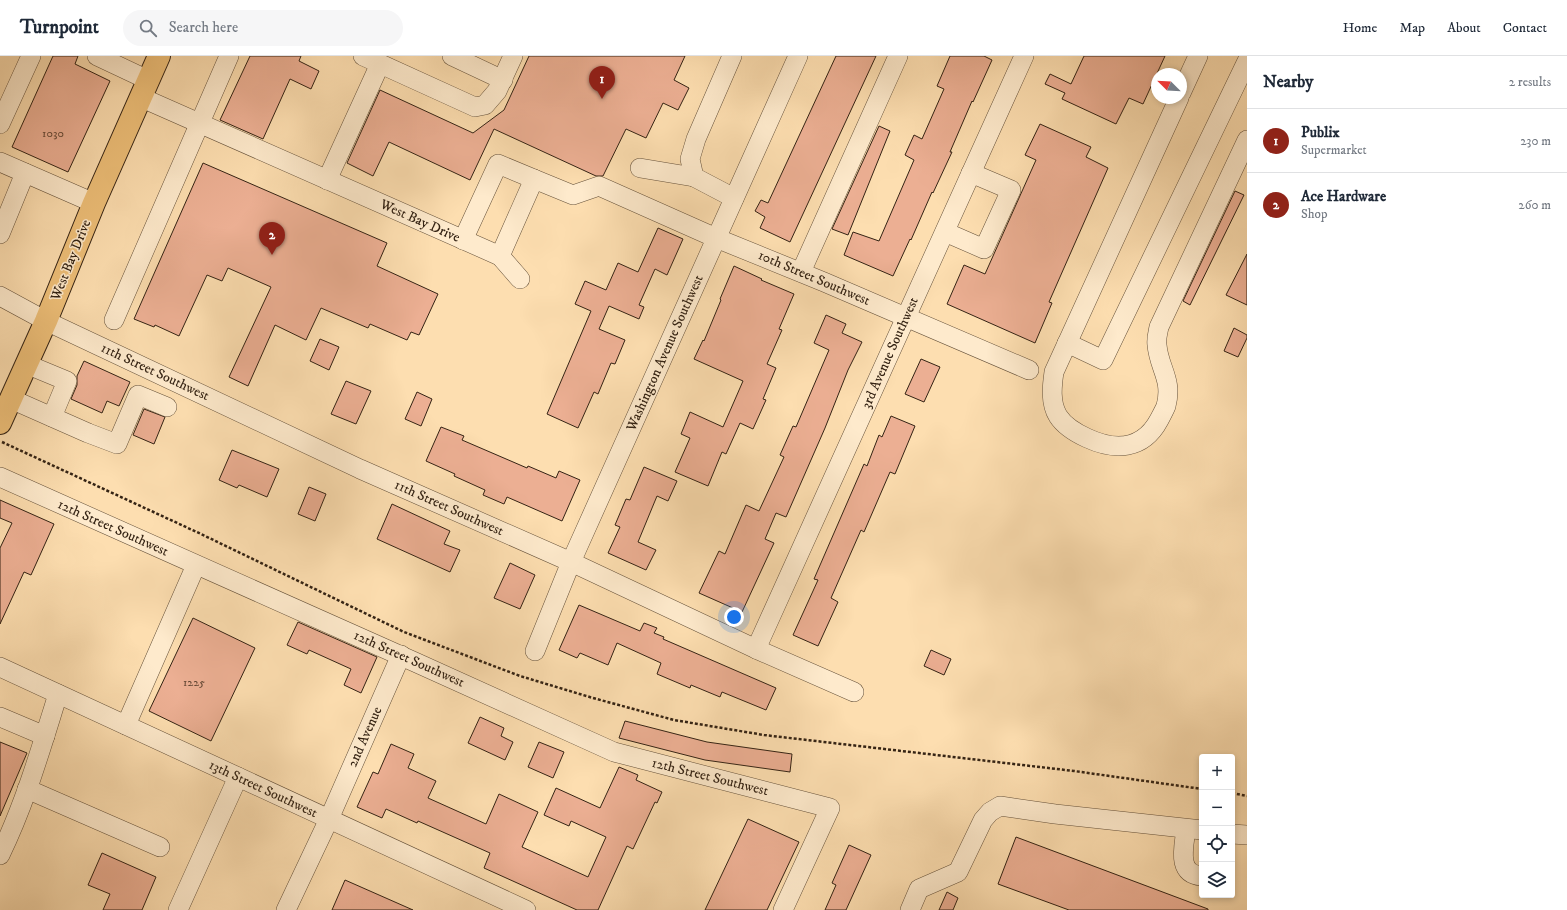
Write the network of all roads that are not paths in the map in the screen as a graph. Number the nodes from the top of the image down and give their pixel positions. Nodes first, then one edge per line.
1 (31, 56) edge
2 (97, 56) edge
3 (159, 56) edge
4 (229, 56) edge
5 (364, 56) edge
6 (452, 56) edge
7 (513, 56) edge
8 (732, 56) edge
9 (798, 56) edge
10 (898, 56) edge
11 (1024, 56) edge
12 (1198, 56) edge
13 (1247, 62) edge
14 (380, 64) junction
15 (503, 80) junction
16 (1187, 80) edge
17 (144, 89) junction
18 (1176, 104) edge
19 (0, 124) edge
20 (199, 124) junction
21 (1247, 140) edge
22 (0, 162) edge
23 (640, 168) dead end
24 (25, 173) junction
25 (971, 173) junction
26 (694, 177) junction
27 (534, 179) junction
28 (327, 180) junction
29 (734, 198) junction
30 (94, 202) junction
31 (945, 232) junction
32 (0, 234) edge
33 (716, 238) junction
34 (463, 240) junction
35 (500, 256) junction
36 (800, 272) junction
37 (520, 279) dead end
38 (0, 296) edge
39 (906, 317) junction
40 (114, 320) dead end
41 (46, 321) junction
42 (1067, 343) junction
43 (26, 364) junction
44 (149, 370) junction
45 (1029, 370) dead end
46 (138, 395) junction
47 (11, 399) junction
48 (167, 408) dead end
49 (52, 417) junction
50 (0, 423) edge
51 (0, 477) edge
52 (571, 562) junction
53 (196, 565) junction
54 (756, 649) junction
55 (535, 651) dead end
56 (401, 655) junction
57 (0, 667) edge
58 (854, 692) dead end
59 (58, 694) junction
60 (0, 717) edge
61 (126, 725) junction
62 (45, 736) junction
63 (238, 777) junction
64 (27, 789) junction
65 (329, 819) junction
66 (1194, 829) edge
67 (1235, 834) edge
68 (1247, 835) edge
69 (160, 847) dead end
70 (0, 855) edge
71 (1199, 876) edge
72 (178, 910) edge
73 (286, 910) edge
74 (526, 910) edge
75 (783, 910) edge
76 (910, 910) edge

1 - 19 street
2 - 17 street
3 - 17 main road, West Bay Drive
4 - 20 street
5 - 14 street
6 - 15 street
7 - 15 street
8 - 26 street
9 - 29 street, Washington Avenue Southwest
10 - 36 street
11 - 25 street, 3rd Avenue Southwest
12 - 16 street
13 - 42 street
14 - 15 street
14 - 28 street
17 - 20 street, West Bay Drive
17 - 30 main road, West Bay Drive
18 - 42 street
20 - 28 street, West Bay Drive
20 - 40 street
21 - 42 street
22 - 24 street
23 - 26 street
24 - 30 street
24 - 32 street
25 - 31 street, 3rd Avenue Southwest
25 - 31 street
26 - 29 street
27 - 33 street, 10th Street Southwest
27 - 34 street
27 - 35 street
28 - 34 street, West Bay Drive
29 - 33 street, Washington Avenue Southwest
30 - 41 main road, West Bay Drive
31 - 39 street, 3rd Avenue Southwest
33 - 36 street, 10th Street Southwest
33 - 52 street, Washington Avenue Southwest
34 - 35 street, West Bay Drive
35 - 37 street
36 - 39 street, 10th Street Southwest
38 - 41 street, 11th Street Southwest
39 - 45 street, 10th Street Southwest
39 - 54 street, 3rd Avenue Southwest
41 - 43 main road, West Bay Drive
41 - 44 street, 11th Street Southwest
43 - 47 main road, West Bay Drive
43 - 49 street
44 - 46 street
44 - 52 street, 11th Street Southwest
46 - 48 street
46 - 49 street
47 - 49 street
47 - 50 main road, West Bay Drive
51 - 53 street, 12th Street Southwest
52 - 54 street, 11th Street Southwest
52 - 55 street, Washington Avenue Southwest
53 - 56 street, 12th Street Southwest
53 - 61 street
54 - 58 street, 11th Street Southwest
56 - 65 street, 2nd Avenue
56 - 75 street, 12th Street Southwest
57 - 59 street, 13th Street Southwest
59 - 61 street, 13th Street Southwest
59 - 62 street
60 - 62 street
61 - 63 street, 13th Street Southwest
62 - 64 street
63 - 65 street, 13th Street Southwest
63 - 72 street
64 - 69 street
64 - 70 street
65 - 73 street, 2nd Avenue
65 - 74 street, 13th Street Southwest
66 - 71 street
66 - 76 street
67 - 68 street

